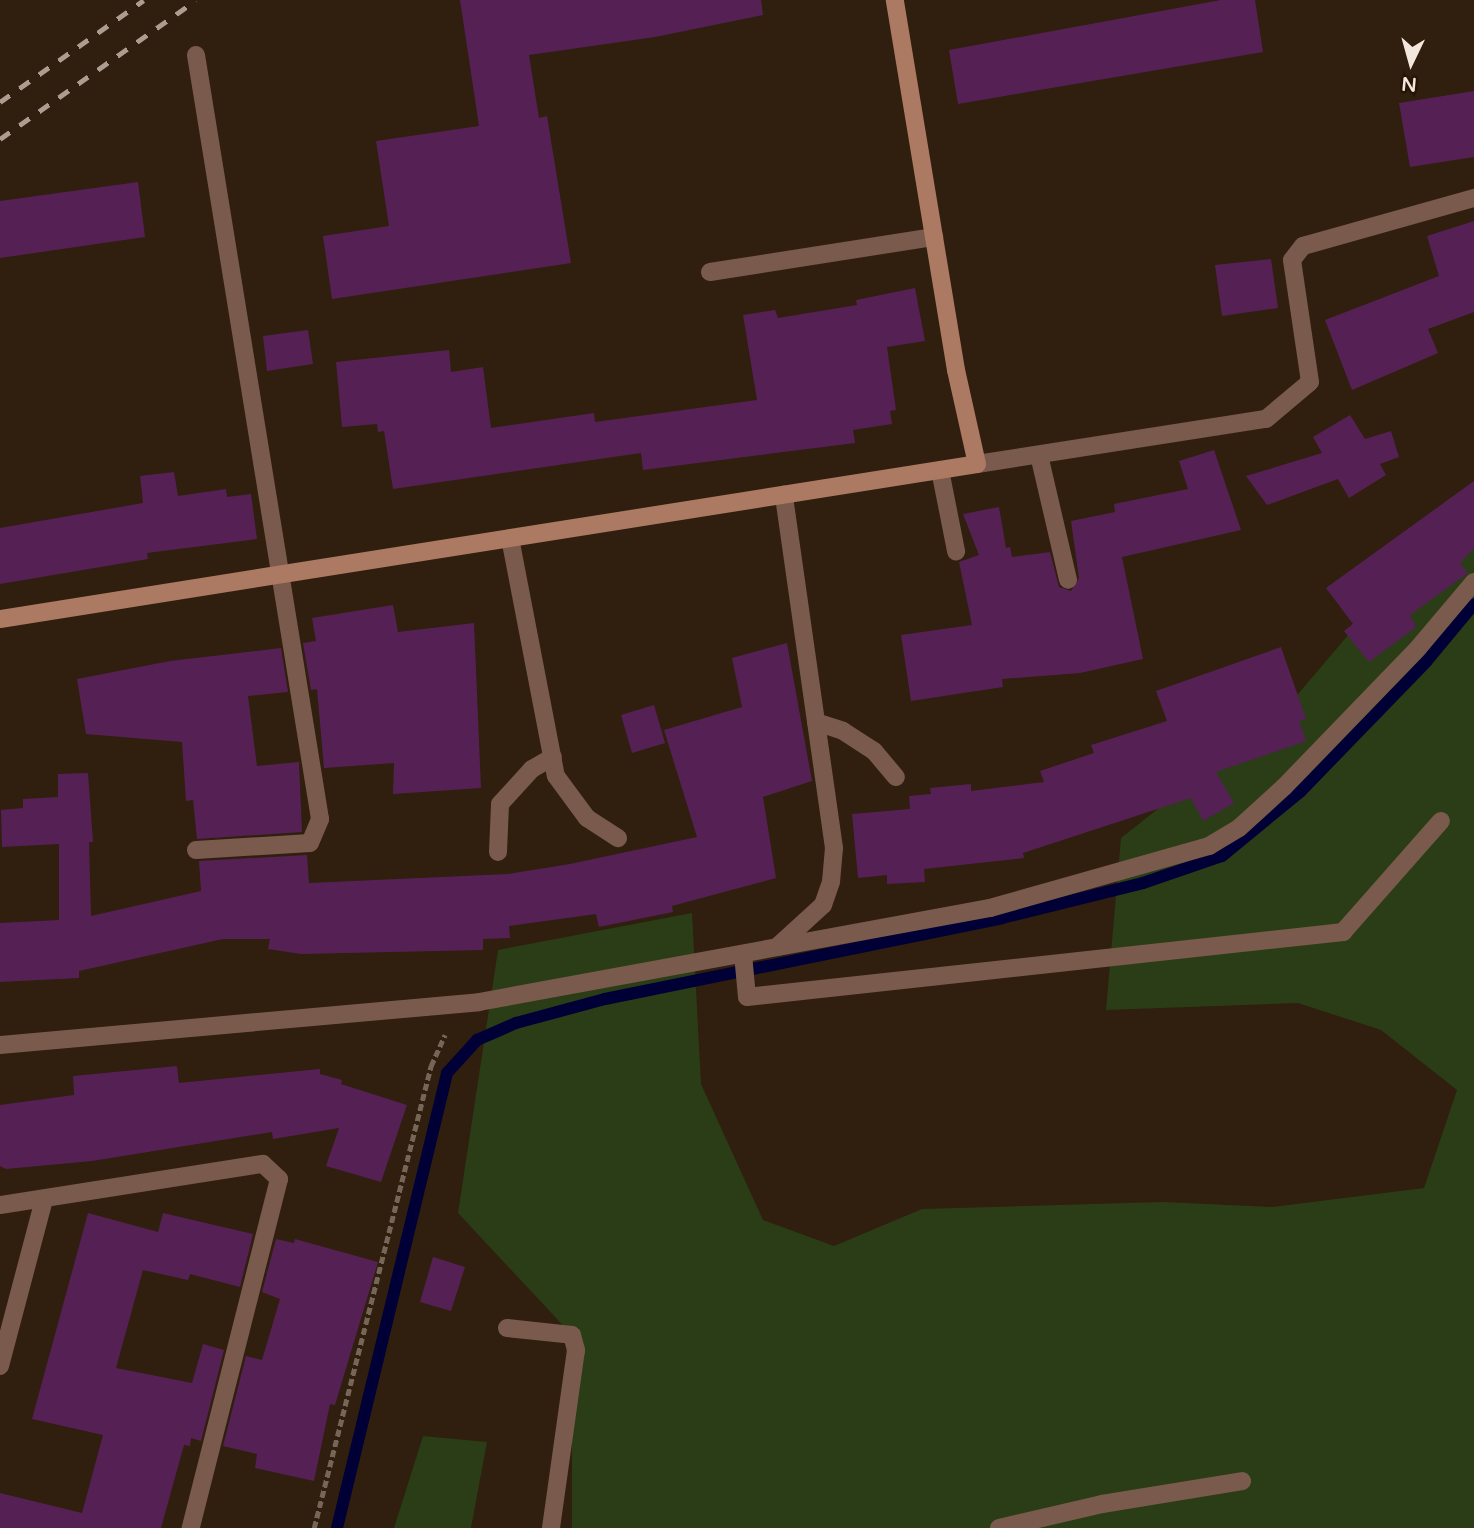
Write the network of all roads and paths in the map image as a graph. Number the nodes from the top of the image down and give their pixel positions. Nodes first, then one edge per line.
1 (895, 0) edge
2 (196, 55) dead end
3 (1474, 198) edge
4 (934, 237) junction
5 (710, 272) dead end
6 (1039, 454) junction
7 (977, 464) junction
8 (940, 470) junction
9 (784, 495) junction
10 (510, 538) junction
11 (956, 551) dead end
12 (280, 575) junction
13 (1068, 580) dead end
14 (1474, 582) edge
15 (0, 620) edge
16 (816, 722) junction
17 (553, 758) junction
18 (896, 777) dead end
19 (1441, 821) dead end
20 (618, 838) dead end
21 (195, 850) dead end
22 (498, 852) dead end
23 (777, 947) junction
24 (743, 954) junction
25 (464, 1003) junction
26 (0, 1045) edge
27 (44, 1200) junction
28 (0, 1205) edge
29 (507, 1328) dead end
30 (0, 1366) edge
31 (1242, 1481) dead end
32 (191, 1528) edge
33 (314, 1528) edge
34 (551, 1528) edge
35 (999, 1528) edge

1 - 4 street
2 - 12 street
3 - 6 street
4 - 5 street
4 - 7 street
6 - 7 street
6 - 13 street
7 - 8 street
8 - 9 street
8 - 11 street
9 - 10 street
9 - 16 street
10 - 12 street
10 - 17 street
12 - 15 street
12 - 21 street
14 - 23 street
16 - 18 street
16 - 23 street
17 - 20 street
17 - 22 street
19 - 24 street
23 - 24 street
24 - 25 street
25 - 26 street
25 - 33 path
27 - 28 street
27 - 30 street
27 - 32 street
29 - 34 street
31 - 35 street

